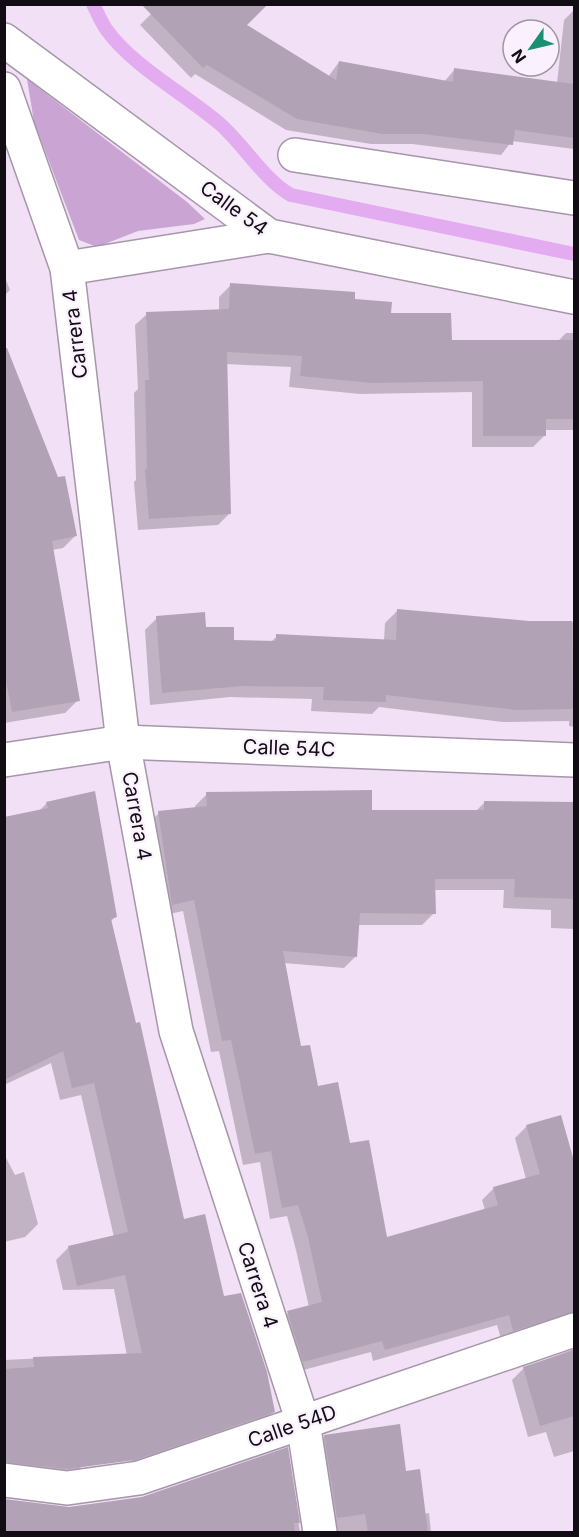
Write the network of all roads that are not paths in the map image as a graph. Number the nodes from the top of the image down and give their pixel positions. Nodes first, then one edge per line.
1 (4, 40) edge
2 (4, 88) edge
3 (295, 155) dead end
4 (574, 198) edge
5 (269, 236) junction
6 (67, 268) junction
7 (574, 297) edge
8 (123, 742) junction
9 (4, 760) edge
10 (574, 760) edge
11 (574, 1330) edge
12 (303, 1422) junction
13 (4, 1480) edge
14 (320, 1533) edge

1 - 5 street, Calle 54
2 - 6 street, Carrera 4
3 - 4 street
5 - 6 street
5 - 7 street, Calle 54
6 - 8 street, Carrera 4
8 - 9 street, Calle 54C
8 - 10 street, Calle 54C
8 - 12 street, Carrera 4
11 - 12 street, Calle 54D
12 - 13 street, Calle 54D
12 - 14 street, Carrera 4

